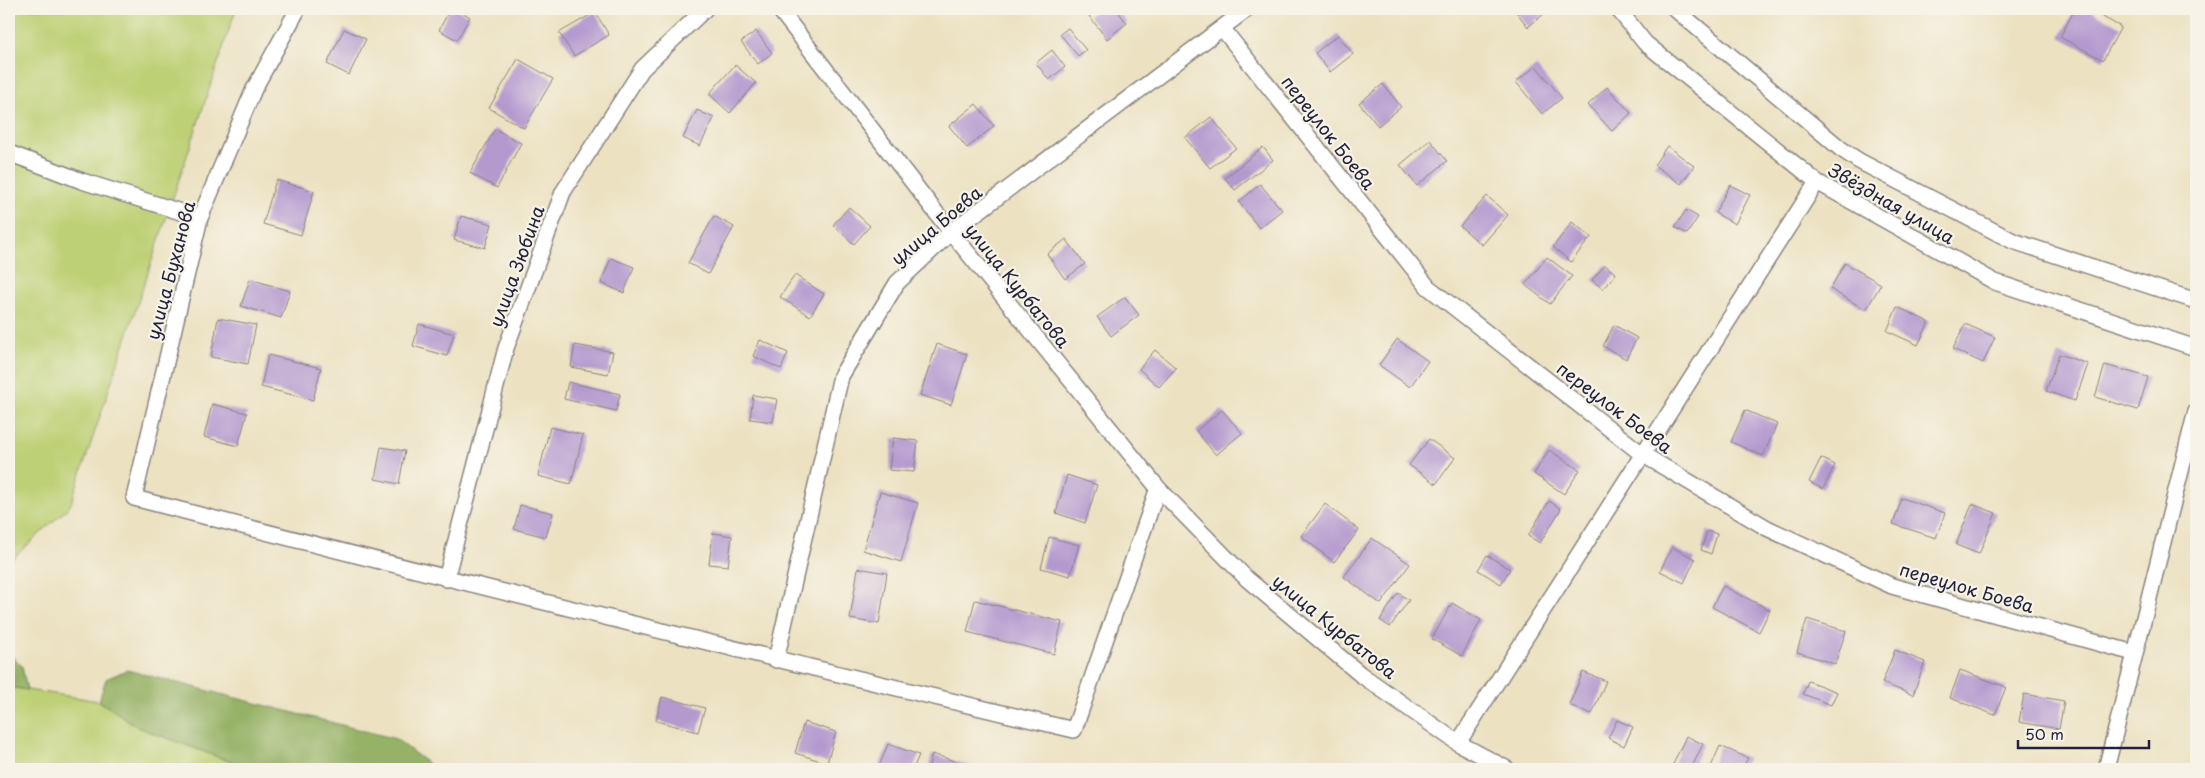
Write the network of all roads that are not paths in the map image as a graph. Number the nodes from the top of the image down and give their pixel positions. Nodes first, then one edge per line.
1 (298, 9) edge
2 (705, 9) edge
3 (779, 9) edge
4 (1247, 9) edge
5 (1618, 9) edge
6 (1675, 9) edge
7 (1222, 28) junction
8 (9, 153) edge
9 (1817, 182) junction
10 (200, 218) junction
11 (951, 232) junction
12 (2196, 300) edge
13 (2196, 348) edge
14 (2196, 411) edge
15 (1642, 454) junction
16 (1158, 488) junction
17 (446, 579) junction
18 (2134, 653) junction
19 (776, 660) junction
20 (1458, 742) junction
21 (1507, 769) edge
22 (2106, 769) edge

1 - 10 street, улица Буханова
2 - 17 street, улица Зюбина
3 - 11 street, улица Курбатова
4 - 7 street, улица Боева
5 - 9 street, Звёздная улица
6 - 12 street, Звёздная улица
7 - 11 street, улица Боева
7 - 15 street, переулок Боева
8 - 10 street
9 - 13 street, Звёздная улица
9 - 15 street
10 - 17 street, улица Буханова
11 - 16 street, улица Курбатова
11 - 19 street, улица Боева
14 - 18 street
15 - 18 street, переулок Боева
15 - 20 street
16 - 19 street
16 - 20 street, улица Курбатова
17 - 19 street
18 - 22 street
20 - 21 street, улица Курбатова

